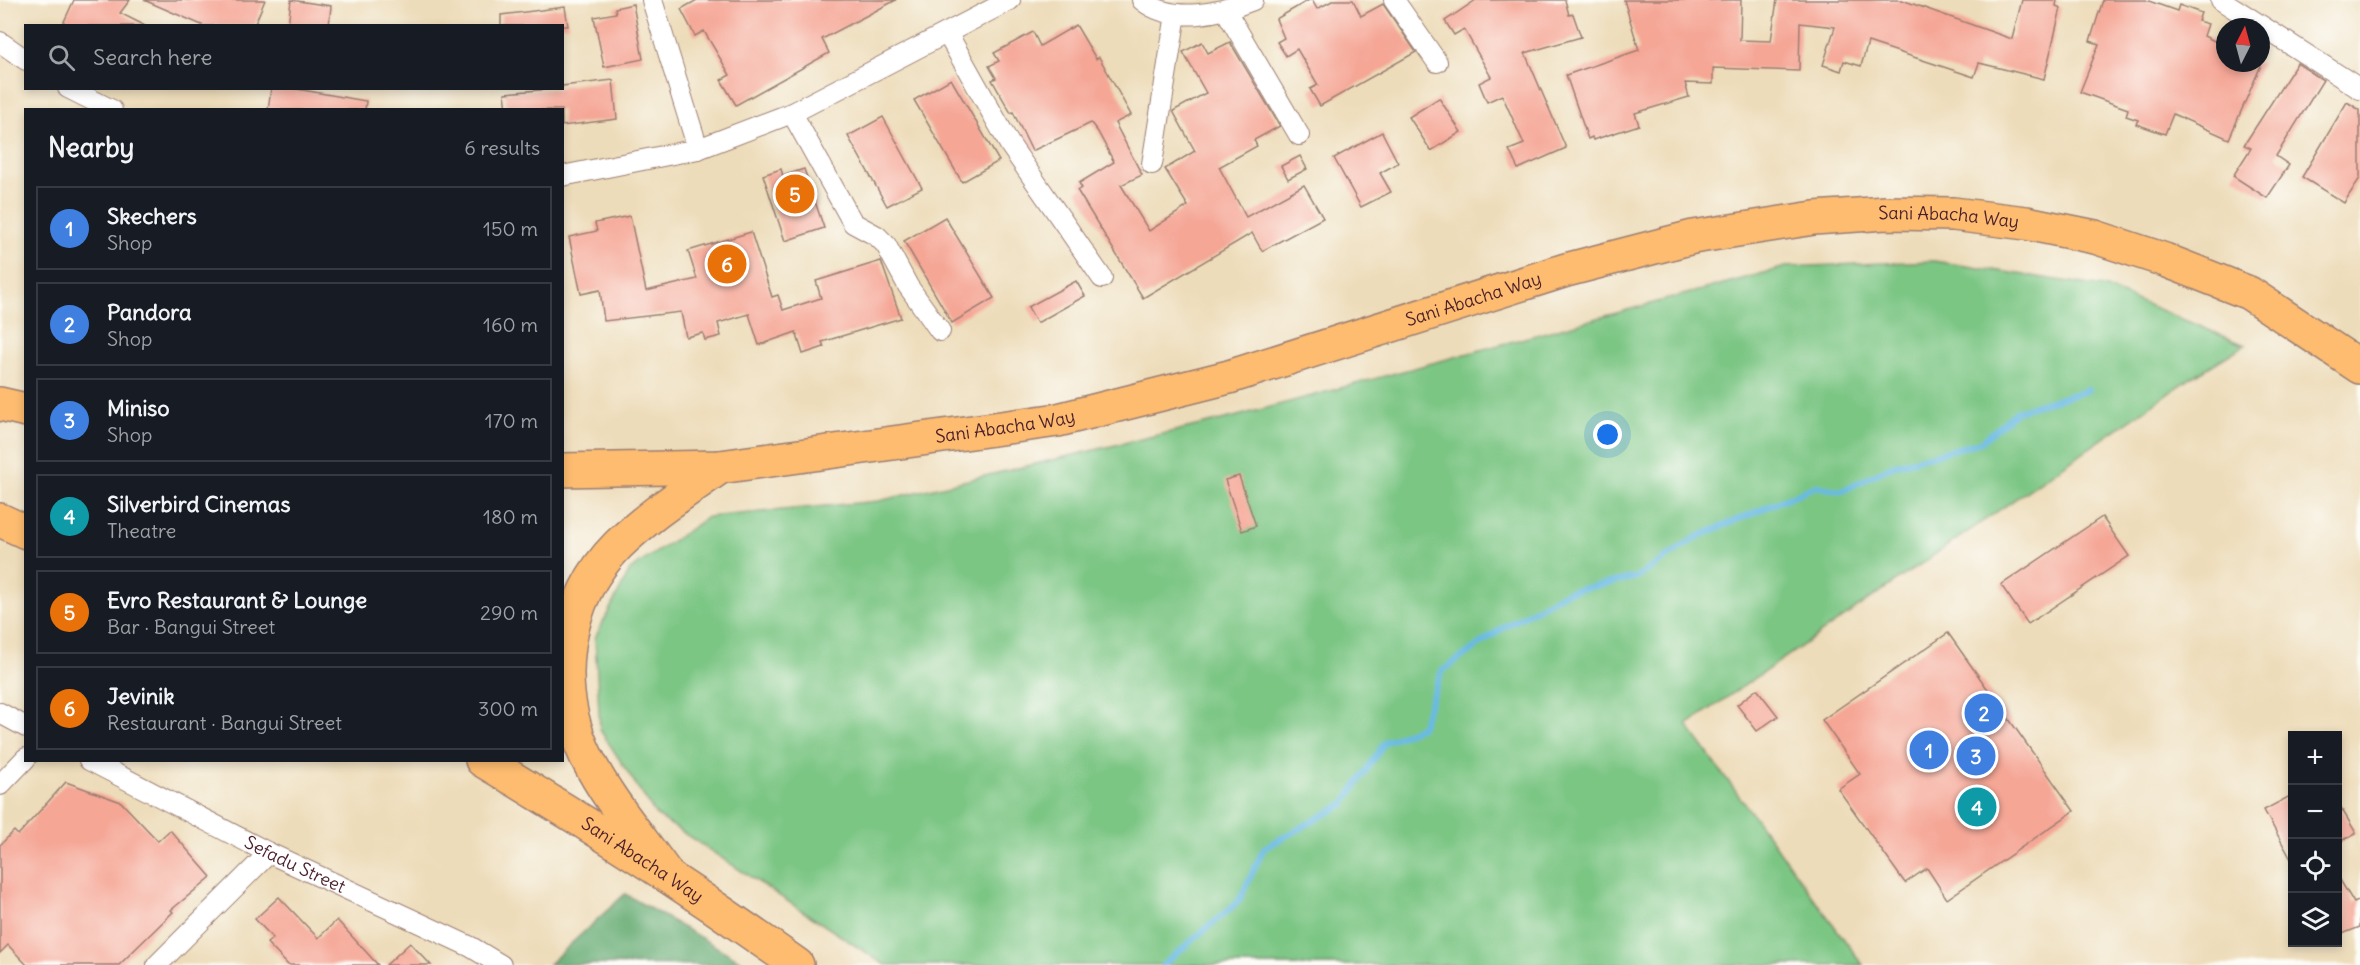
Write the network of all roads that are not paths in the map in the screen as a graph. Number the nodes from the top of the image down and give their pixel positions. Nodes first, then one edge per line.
1 (652, 0) edge
2 (1010, 0) edge
3 (1142, 0) edge
4 (1253, 0) edge
5 (1394, 0) edge
6 (2221, 0) edge
7 (1226, 11) junction
8 (1176, 14) junction
9 (947, 33) junction
10 (0, 42) edge
11 (24, 59) edge
12 (1437, 62) dead end
13 (2360, 89) edge
14 (72, 90) edge
15 (108, 108) edge
16 (792, 113) junction
17 (1299, 135) dead end
18 (698, 149) junction
19 (1152, 164) dead end
20 (564, 176) edge
21 (1102, 278) dead end
22 (940, 331) dead end
23 (2360, 367) edge
24 (0, 404) edge
25 (24, 410) edge
26 (720, 468) junction
27 (564, 470) edge
28 (0, 520) edge
29 (24, 531) edge
30 (0, 713) edge
31 (24, 726) edge
32 (24, 760) edge
33 (93, 762) edge
34 (485, 762) edge
35 (0, 785) edge
36 (269, 853) junction
37 (668, 876) junction
38 (157, 965) edge
39 (501, 965) edge
40 (797, 965) edge

1 - 18 street
2 - 9 street
3 - 8 street
4 - 7 street
5 - 12 street
6 - 13 street
7 - 8 street
7 - 17 street
8 - 19 street
9 - 16 street
9 - 21 street
10 - 11 street
14 - 15 street
16 - 18 street
16 - 22 street
18 - 20 street
23 - 26 highway, Sani Abacha Way
24 - 25 highway
26 - 27 highway, Sani Abacha Way
26 - 37 highway
28 - 29 highway
30 - 31 street
32 - 35 street
33 - 36 street, Sefadu Street
34 - 37 highway, Sani Abacha Way
36 - 38 street
36 - 39 street, Sefadu Street
37 - 40 highway, Sani Abacha Way

